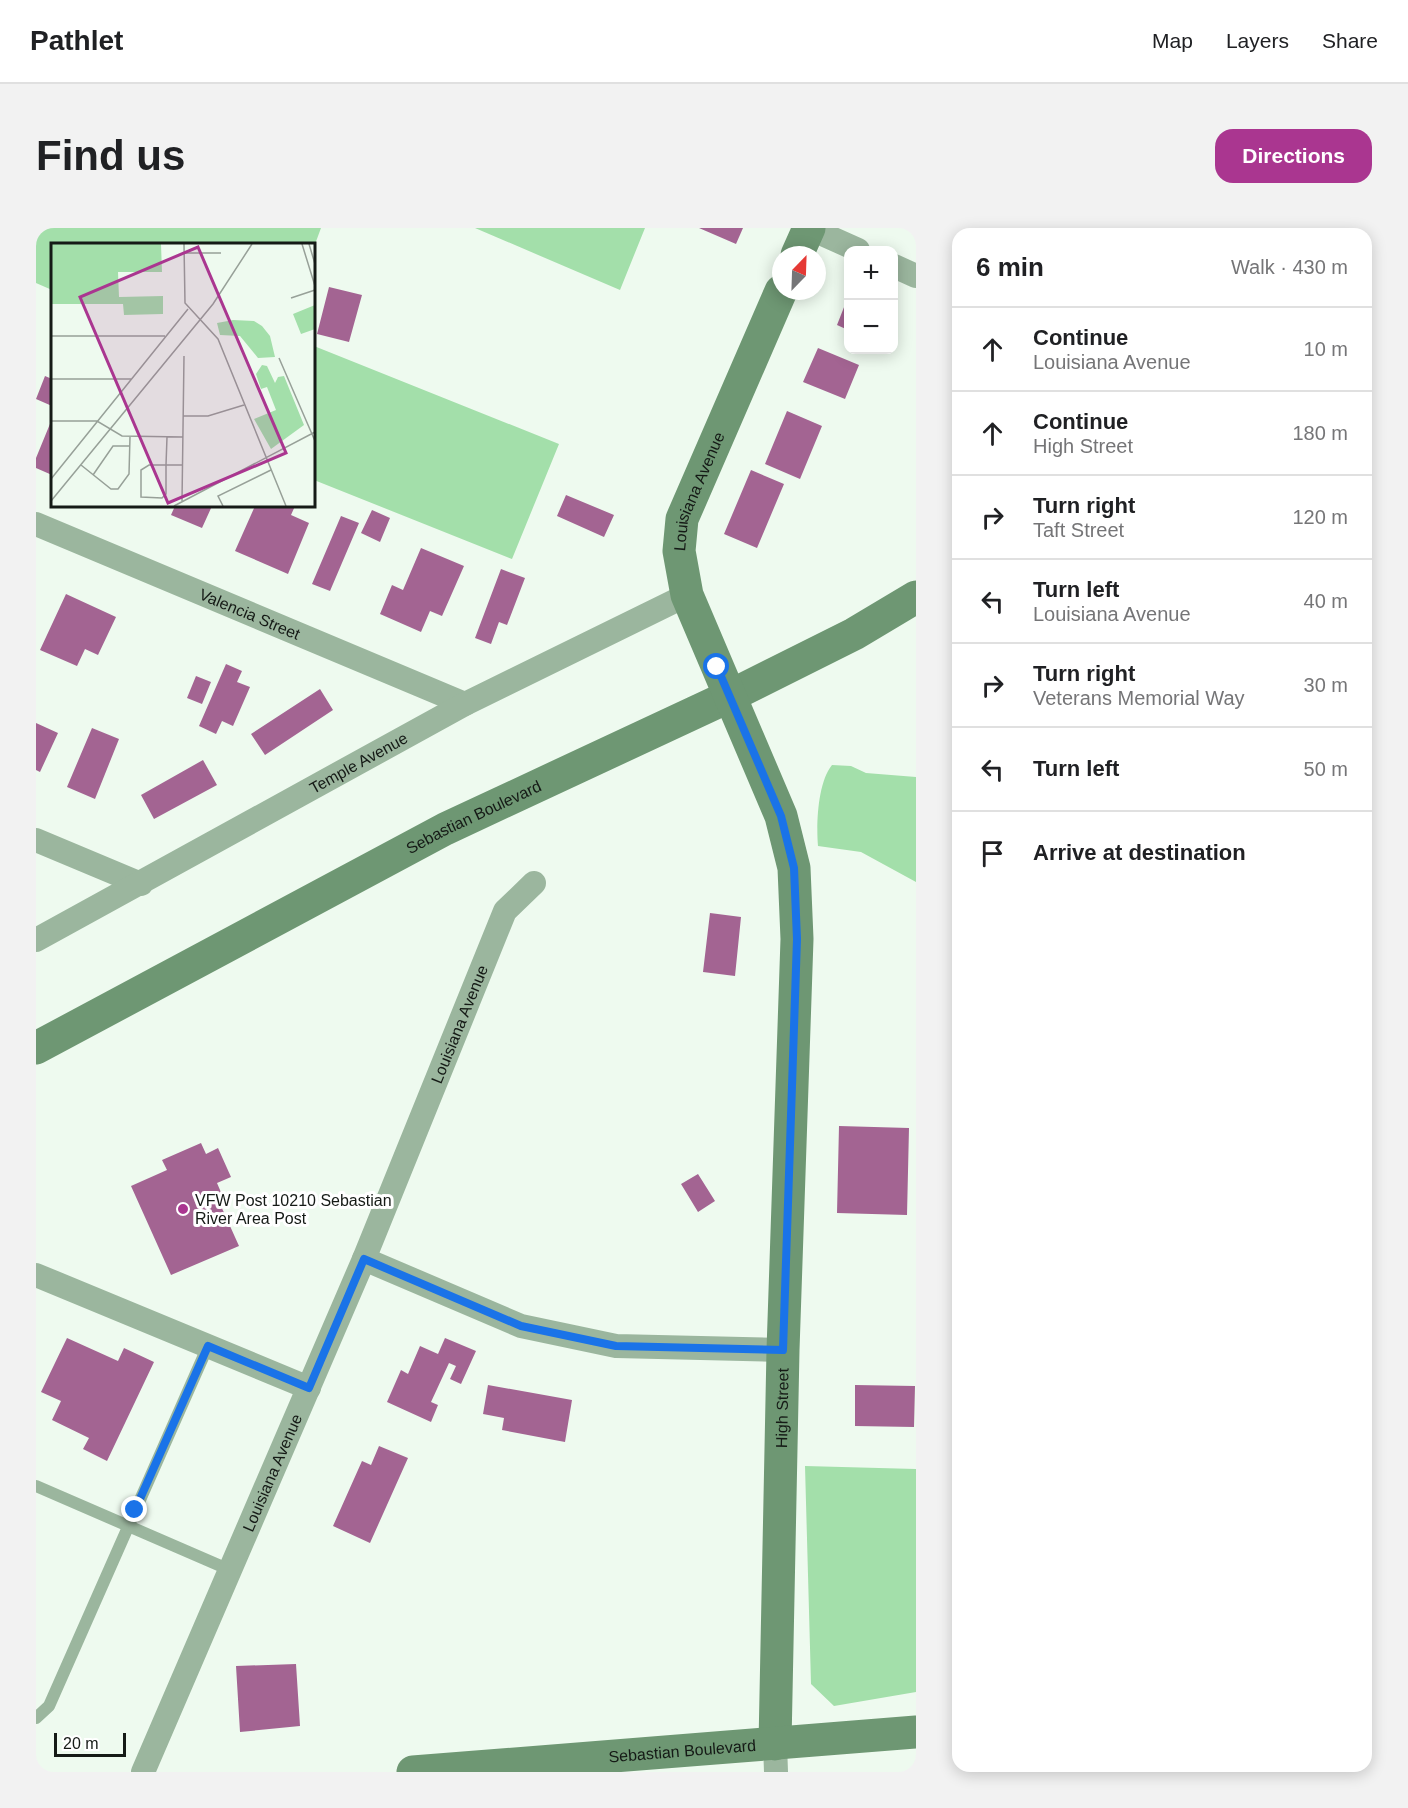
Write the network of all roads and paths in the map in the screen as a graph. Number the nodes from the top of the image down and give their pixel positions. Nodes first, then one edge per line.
1 (809, 228) edge
2 (801, 246) edge
3 (849, 246) edge
4 (898, 268) edge
5 (916, 276) edge
6 (777, 300) edge
7 (36, 524) edge
8 (687, 595) junction
9 (916, 597) edge
10 (730, 696) junction
11 (465, 705) junction
12 (36, 840) edge
13 (534, 883) dead end
14 (141, 884) junction
15 (36, 940) edge
16 (36, 1048) edge
17 (364, 1259) junction
18 (36, 1275) edge
19 (208, 1346) junction
20 (783, 1350) junction
21 (309, 1388) junction
22 (36, 1486) edge
23 (128, 1526) junction
24 (230, 1570) junction
25 (36, 1718) edge
26 (916, 1732) edge
27 (775, 1758) edge
28 (599, 1765) edge
29 (143, 1772) edge
30 (415, 1772) edge

1 - 2 street
1 - 3 street
4 - 5 street
6 - 8 street, Louisiana Avenue
7 - 11 street, Valencia Street
8 - 10 street, Louisiana Avenue
8 - 11 street, Temple Avenue
9 - 10 street, Sebastian Boulevard
10 - 16 street, Sebastian Boulevard
10 - 20 street, High Street
11 - 14 street, Temple Avenue
12 - 14 street
13 - 17 street, Louisiana Avenue
14 - 15 street, Temple Avenue
17 - 20 street
17 - 21 street, Louisiana Avenue
18 - 19 street
19 - 21 street
19 - 23 lane
20 - 27 street, High Street
21 - 24 street, Louisiana Avenue
22 - 23 lane
23 - 24 lane
23 - 25 lane
24 - 29 street, Louisiana Avenue
26 - 27 street, Sebastian Boulevard
27 - 28 street, Sebastian Boulevard
28 - 30 street, Sebastian Boulevard

